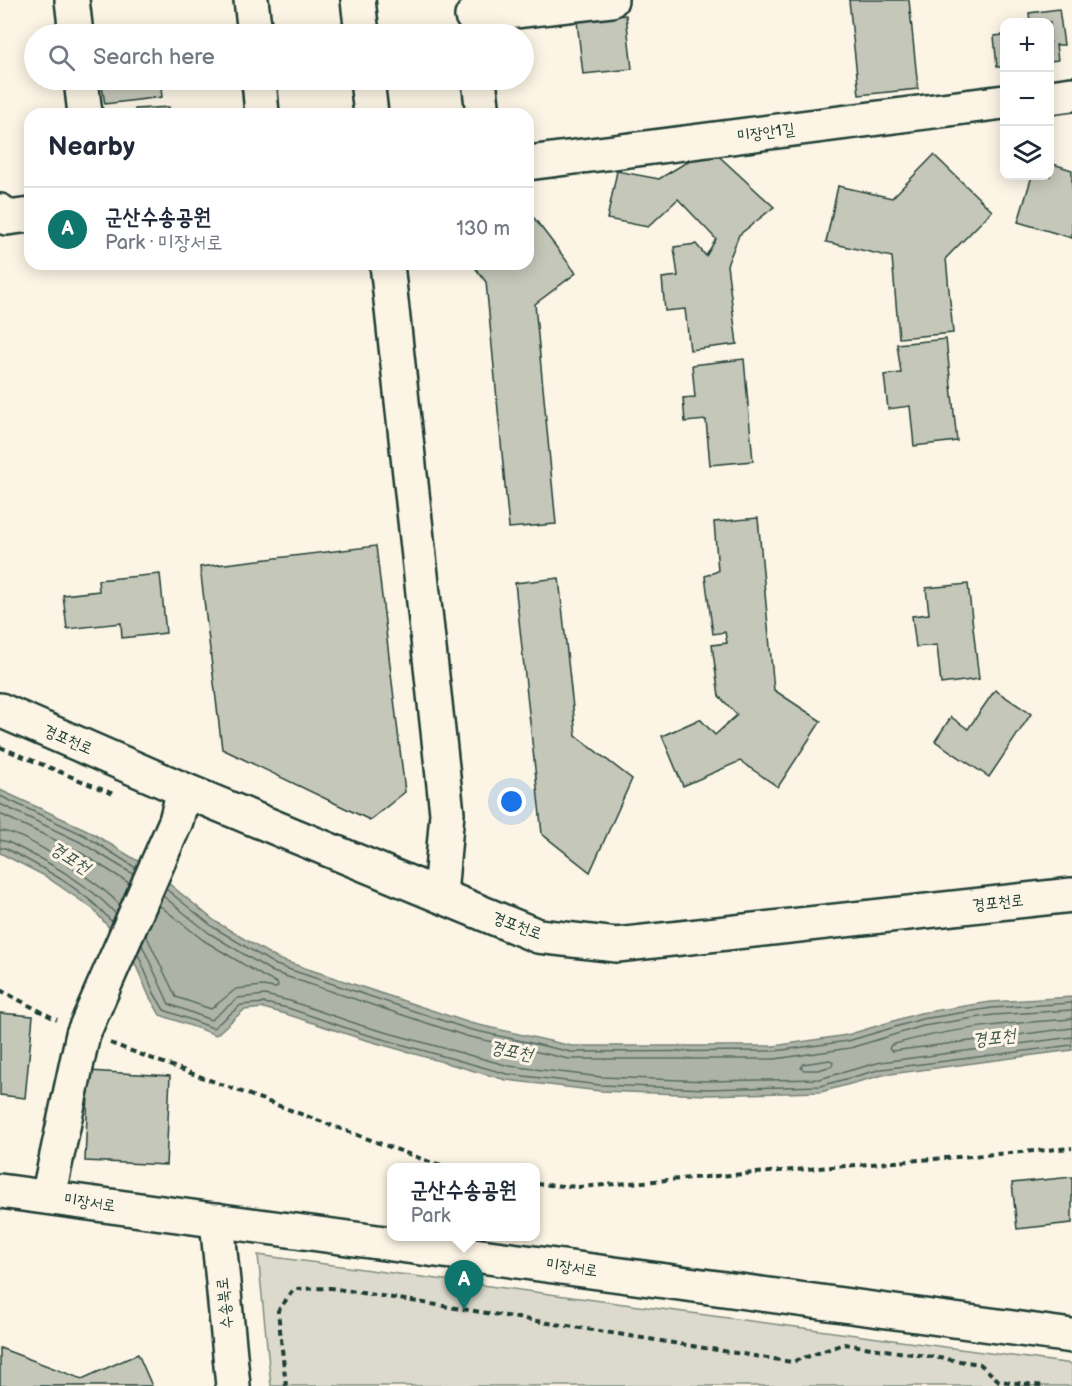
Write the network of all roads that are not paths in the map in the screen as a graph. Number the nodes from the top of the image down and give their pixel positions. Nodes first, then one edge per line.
1 (72, 0) edge
2 (251, 0) edge
3 (358, 0) edge
4 (611, 0) edge
5 (472, 17) edge
6 (74, 24) edge
7 (254, 24) edge
8 (361, 24) edge
9 (82, 90) edge
10 (260, 90) edge
11 (368, 90) edge
12 (480, 90) edge
13 (1072, 94) edge
14 (1054, 96) edge
15 (1000, 103) edge
16 (84, 108) edge
17 (261, 108) edge
18 (370, 108) edge
19 (482, 108) edge
20 (534, 162) edge
21 (0, 212) edge
22 (24, 216) edge
23 (388, 270) edge
24 (0, 710) edge
25 (180, 805) junction
26 (1072, 894) edge
27 (440, 895) junction
28 (0, 1191) edge
29 (48, 1197) junction
30 (217, 1220) junction
31 (1072, 1336) edge
32 (233, 1386) edge

1 - 6 street
2 - 7 street
3 - 8 street
4 - 5 street
9 - 16 street
10 - 17 street
11 - 18 street
12 - 19 street
13 - 14 street
15 - 20 street, 미장안1길
21 - 22 street
23 - 27 street
24 - 25 street, 경포천로
25 - 27 street, 경포천로
25 - 29 street
26 - 27 street, 경포천로
28 - 29 street, 미장서로
29 - 30 street, 미장서로
30 - 31 street, 미장서로
30 - 32 street, 수송북로

